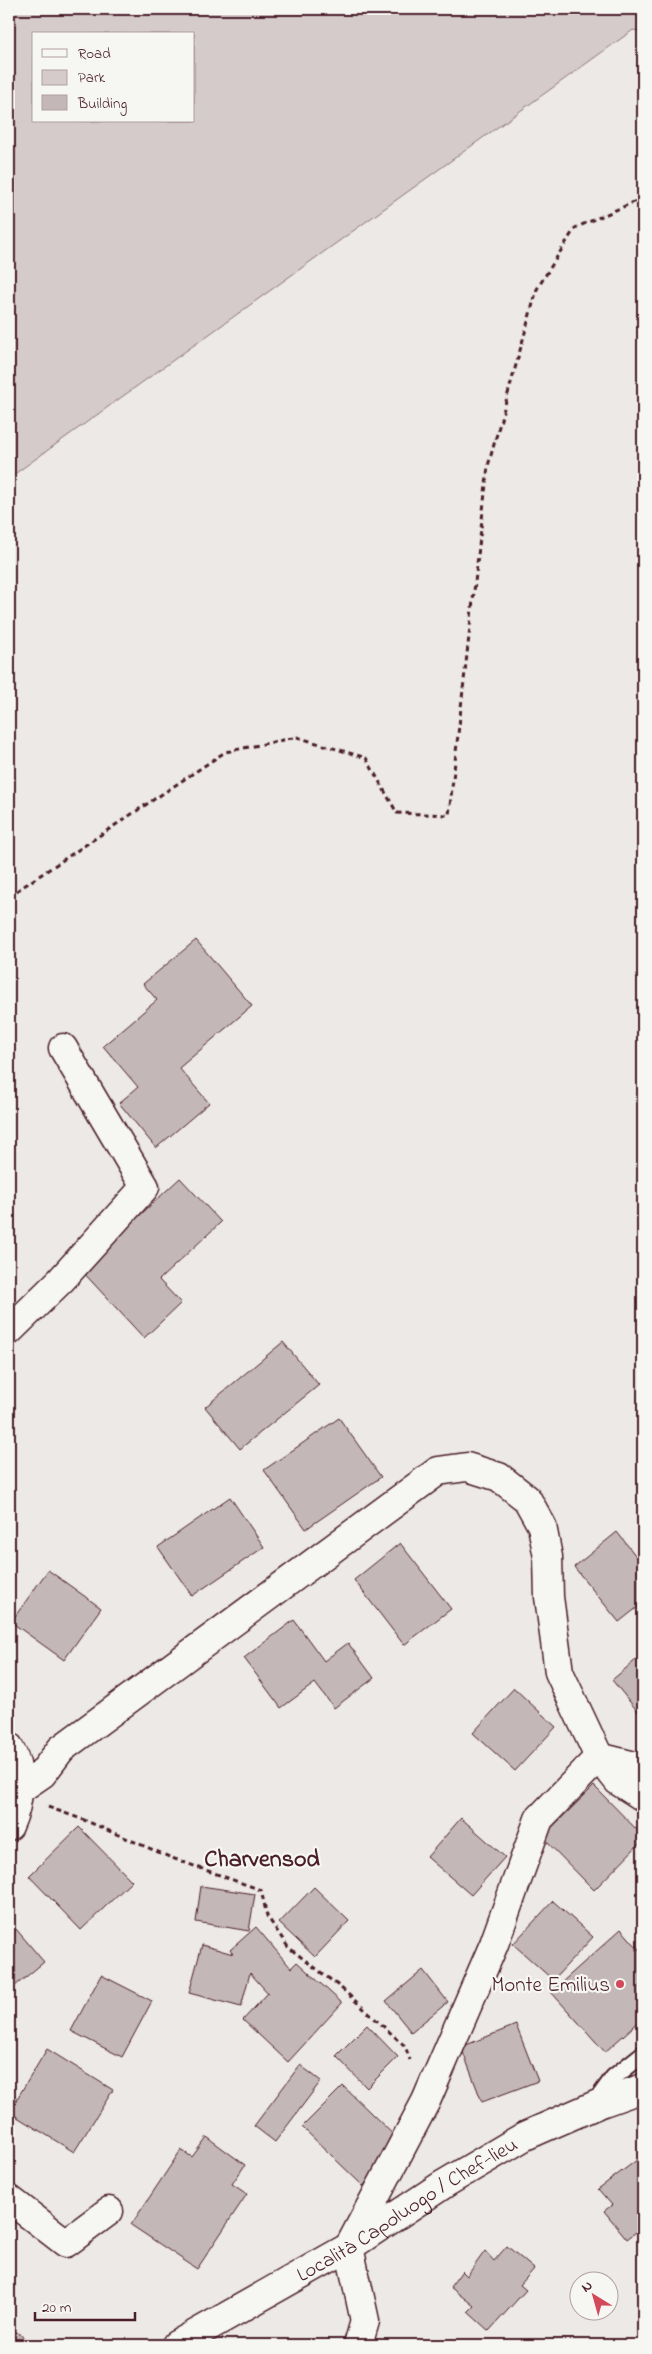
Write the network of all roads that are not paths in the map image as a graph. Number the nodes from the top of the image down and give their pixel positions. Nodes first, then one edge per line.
1 (63, 1048) dead end
2 (9, 1331) edge
3 (9, 1747) edge
4 (599, 1757) junction
5 (643, 1768) edge
6 (20, 1789) junction
7 (643, 1798) edge
8 (9, 1826) edge
9 (643, 2054) edge
10 (643, 2088) edge
11 (592, 2107) junction
12 (9, 2199) edge
13 (109, 2211) dead end
14 (349, 2247) junction
15 (176, 2345) edge
16 (358, 2345) edge

1 - 2 street
3 - 6 street
4 - 5 street
4 - 6 street
4 - 7 street
4 - 14 street
6 - 8 street
9 - 11 lane
10 - 11 street, Località Capoluogo / Chef-lieu
11 - 14 street, Località Capoluogo / Chef-lieu
12 - 13 street
14 - 15 street, Località Capoluogo / Chef-lieu
14 - 16 street

